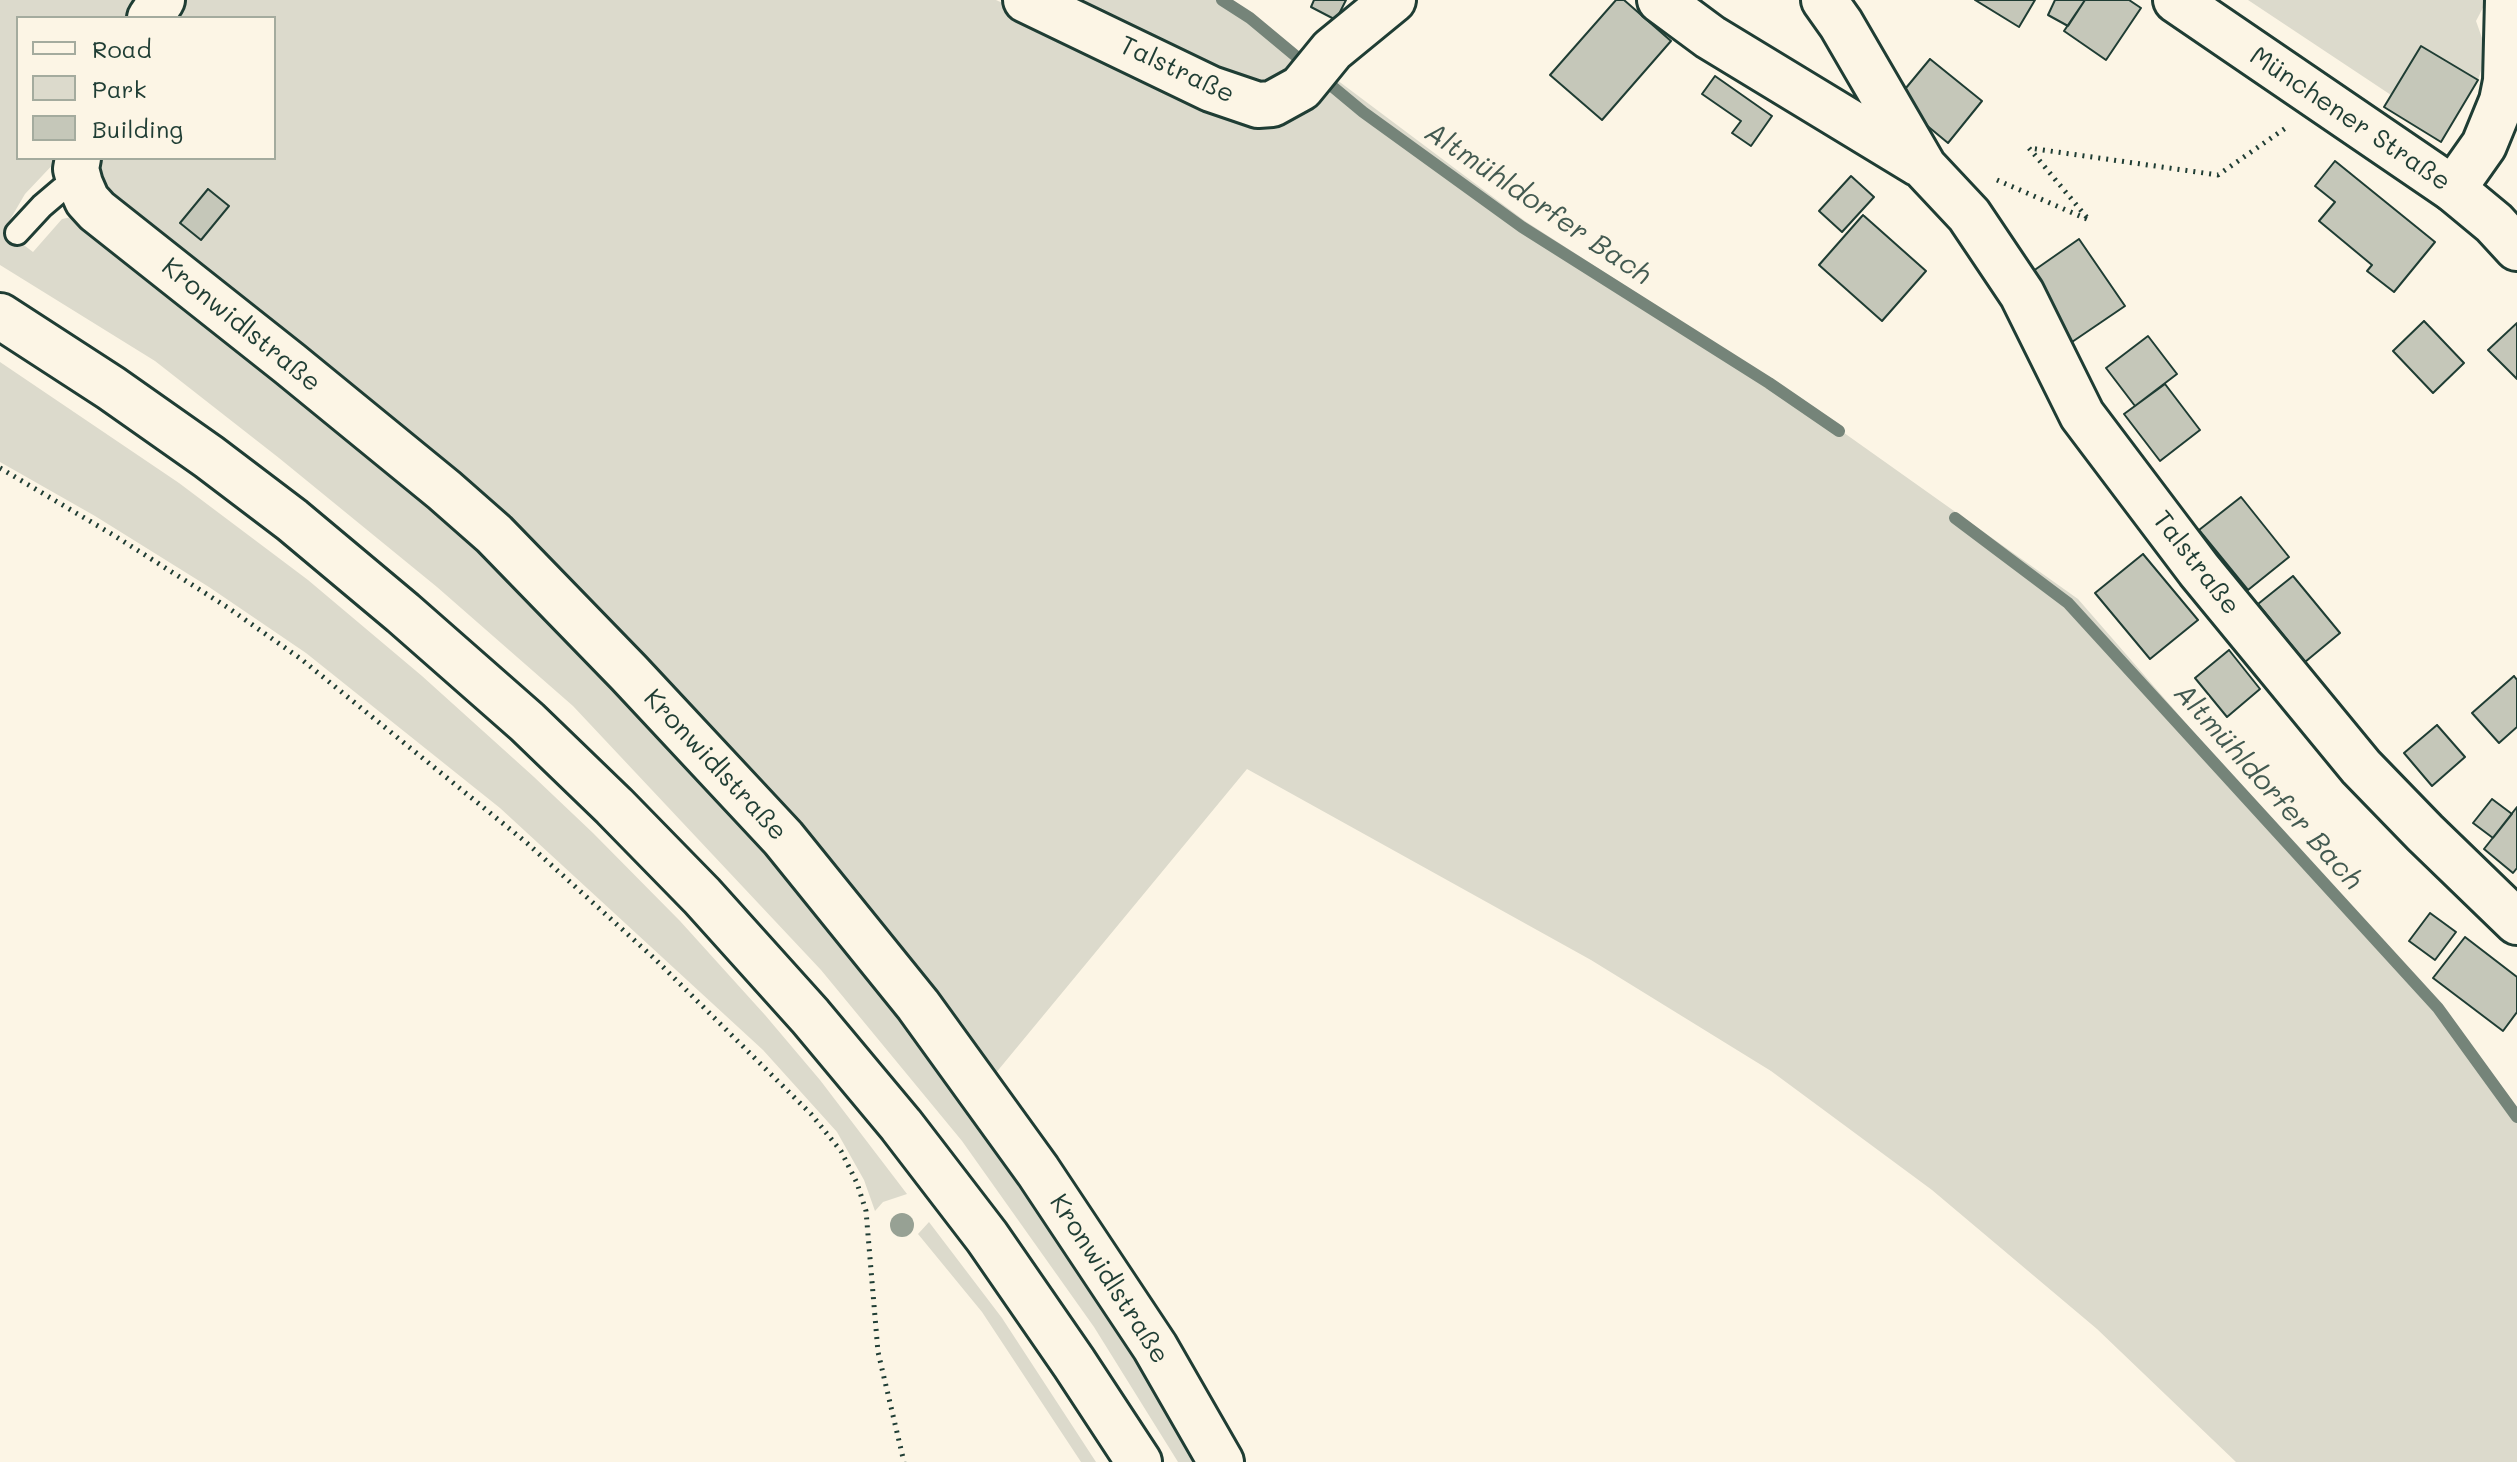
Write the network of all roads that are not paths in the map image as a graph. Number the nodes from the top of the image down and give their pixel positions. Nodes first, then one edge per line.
1 (1026, 0) edge
2 (1393, 0) edge
3 (1660, 0) edge
4 (1824, 0) edge
5 (2176, 0) edge
6 (2508, 0) edge
7 (1924, 167) junction
8 (79, 171) edge
9 (2453, 189) junction
10 (17, 233) dead end
11 (2517, 248) edge
12 (0, 316) edge
13 (2517, 922) edge
14 (1139, 1462) edge
15 (1221, 1462) edge

1 - 2 street, Talstraße
3 - 7 street, Talstraße
4 - 7 street, Talstraße
5 - 9 street, Münchener Straße
6 - 9 street
7 - 13 street, Talstraße
8 - 10 lane
8 - 15 street, Kronwidlstraße
9 - 11 street, Münchener Straße
12 - 14 street

